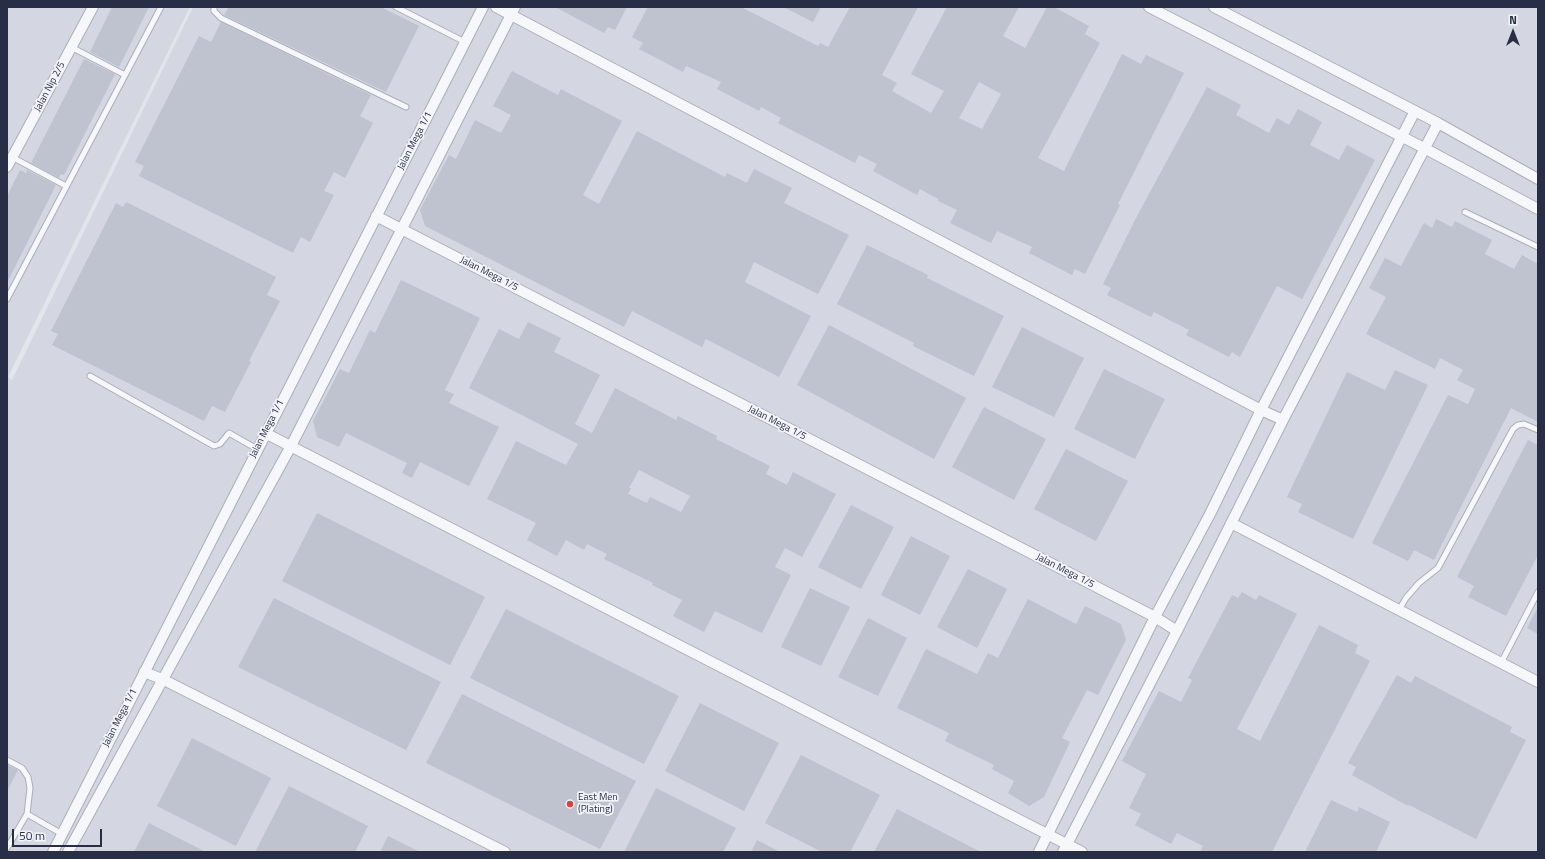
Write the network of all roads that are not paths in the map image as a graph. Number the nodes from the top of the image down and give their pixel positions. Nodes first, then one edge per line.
1 (93, 7) edge
2 (161, 7) edge
3 (214, 7) edge
4 (396, 7) edge
5 (483, 7) edge
6 (496, 7) edge
7 (1149, 7) edge
8 (1214, 7) edge
9 (513, 11) edge
10 (465, 42) junction
11 (71, 47) junction
12 (125, 75) junction
13 (406, 108) dead end
14 (1415, 112) junction
15 (1438, 123) junction
16 (1401, 136) junction
17 (1424, 148) junction
18 (12, 157) junction
19 (7, 167) edge
20 (1538, 179) edge
21 (66, 186) junction
22 (1538, 209) edge
23 (1466, 212) dead end
24 (376, 216) junction
25 (402, 229) junction
26 (1538, 247) edge
27 (7, 299) edge
28 (90, 376) dead end
29 (1261, 410) junction
30 (1283, 420) junction
31 (1538, 430) edge
32 (265, 433) junction
33 (291, 446) junction
34 (257, 449) junction
35 (1231, 523) junction
36 (1538, 592) edge
37 (1399, 610) junction
38 (1154, 617) junction
39 (1177, 631) junction
40 (1501, 663) junction
41 (144, 672) junction
42 (162, 679) junction
43 (1538, 682) edge
44 (7, 760) edge
45 (27, 814) junction
46 (62, 834) junction
47 (1048, 835) junction
48 (7, 848) edge
49 (1065, 848) edge
50 (53, 852) edge
51 (68, 852) edge
52 (505, 852) edge
53 (1039, 852) edge
54 (1082, 852) edge

1 - 11 street, Jalan Nip 2/5
2 - 12 lane
3 - 13 lane
4 - 10 lane
5 - 10 street, Jalan Mega 1/1
6 - 9 street
7 - 16 street
8 - 14 street
9 - 25 street
9 - 29 street
10 - 24 street, Jalan Mega 1/1
11 - 12 lane
11 - 18 street, Jalan Nip 2/5
12 - 21 lane
14 - 15 street
14 - 16 street
15 - 17 street
15 - 20 street
16 - 17 street
16 - 29 street
17 - 22 street
17 - 30 street
18 - 19 street, Jalan Nip 2/5
18 - 21 lane
21 - 27 lane
23 - 26 lane
24 - 25 street, Jalan Mega 1/5
24 - 32 street, Jalan Mega 1/1
25 - 33 street
25 - 38 street, Jalan Mega 1/5
28 - 34 lane
29 - 30 street
29 - 38 street
30 - 35 street
31 - 37 lane
32 - 33 street
32 - 34 street, Jalan Mega 1/1
33 - 42 street
33 - 47 street
34 - 41 street, Jalan Mega 1/1
35 - 37 street
35 - 39 street
36 - 40 lane
37 - 40 street
38 - 39 street, Jalan Mega 1/5
38 - 47 street
39 - 49 street
40 - 43 street
41 - 42 street
41 - 46 street, Jalan Mega 1/1
42 - 51 street
42 - 52 street
44 - 45 lane
45 - 46 lane
45 - 48 lane
46 - 50 street, Jalan Mega 1/1
47 - 49 street
47 - 53 street
49 - 54 street

